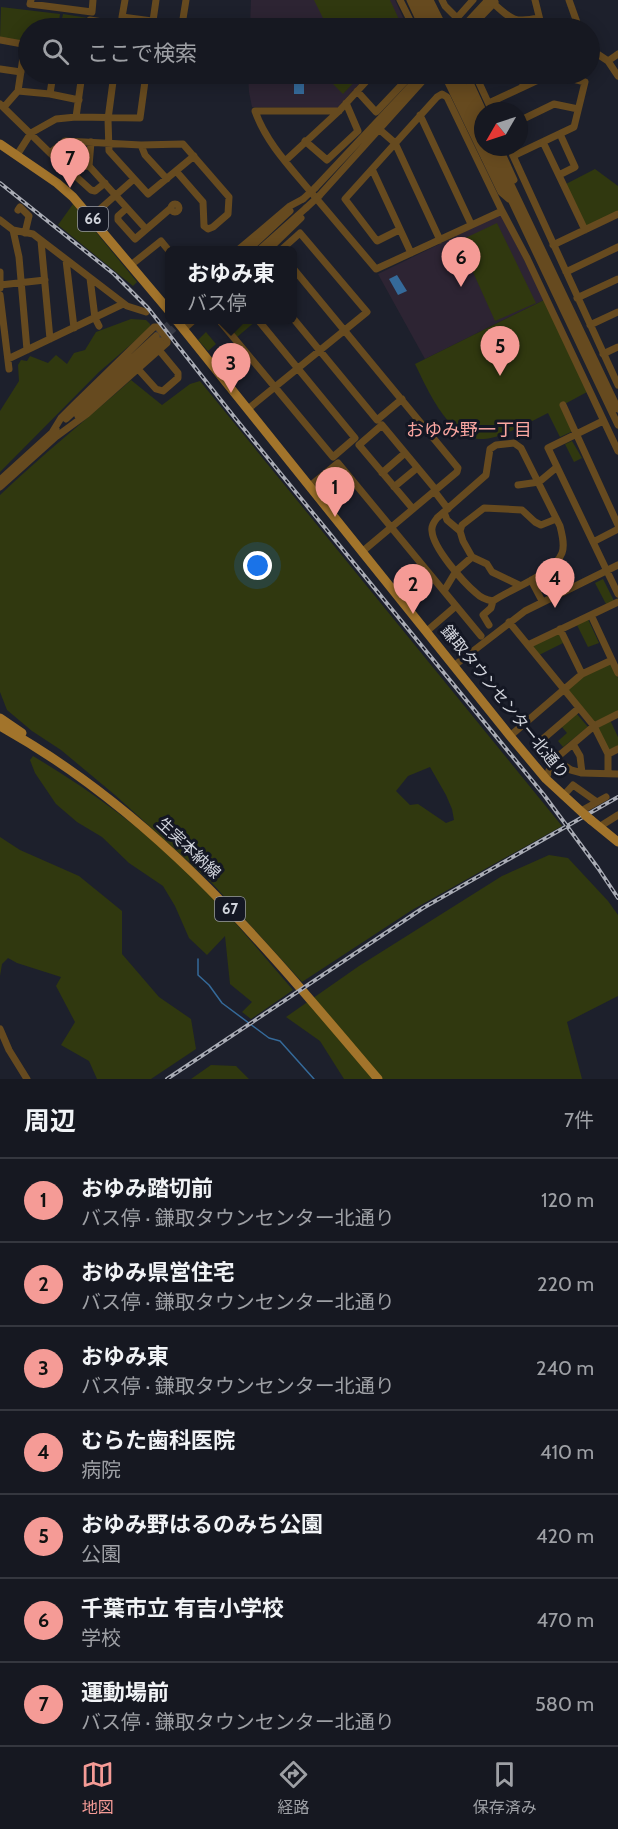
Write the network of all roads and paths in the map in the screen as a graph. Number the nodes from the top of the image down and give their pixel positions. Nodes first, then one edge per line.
1 (31, 0) edge
2 (93, 0) edge
3 (124, 0) edge
4 (156, 0) edge
5 (186, 0) edge
6 (400, 0) edge
7 (410, 0) edge
8 (417, 0) edge
9 (423, 0) edge
10 (430, 0) edge
11 (442, 0) edge
12 (473, 0) edge
13 (536, 0) edge
14 (569, 0) edge
15 (493, 1) edge
16 (62, 4) edge
17 (126, 18) edge
18 (153, 18) edge
19 (183, 18) edge
20 (409, 18) edge
21 (418, 18) edge
22 (425, 18) edge
23 (432, 18) edge
24 (439, 18) edge
25 (473, 18) edge
26 (479, 18) edge
27 (509, 18) edge
28 (539, 18) edge
29 (575, 18) edge
30 (0, 40) edge
31 (18, 43) edge
32 (618, 54) edge
33 (600, 56) edge
34 (608, 61) junction
35 (0, 69) edge
36 (18, 72) edge
37 (618, 76) edge
38 (19, 84) edge
39 (52, 84) edge
40 (81, 84) edge
41 (113, 84) edge
42 (145, 84) edge
43 (364, 84) edge
44 (403, 84) edge
45 (413, 84) edge
46 (420, 84) edge
47 (449, 84) edge
48 (456, 84) edge
49 (463, 84) edge
50 (471, 84) edge
51 (480, 84) edge
52 (529, 84) edge
53 (584, 84) edge
54 (524, 86) joint
55 (18, 91) junction
56 (357, 91) junction
57 (50, 94) junction
58 (79, 100) junction
59 (479, 102) edge
60 (489, 102) edge
61 (491, 102) edge
62 (346, 103) junction
63 (2, 105) edge
64 (474, 107) edge
65 (578, 109) junction
66 (339, 111) junction
67 (420, 116) junction
68 (76, 117) junction
69 (528, 117) edge
70 (108, 118) junction
71 (474, 122) edge
72 (380, 130) junction
73 (31, 133) junction
74 (560, 134) junction
75 (305, 141) junction
76 (91, 142) junction
77 (543, 142) junction
78 (394, 143) junction
79 (0, 144) edge
80 (108, 144) junction
81 (141, 145) junction
82 (528, 149) edge
83 (50, 153) junction
84 (17, 155) junction
85 (194, 156) junction
86 (491, 156) edge
87 (497, 156) edge
88 (503, 156) edge
89 (513, 156) edge
90 (285, 161) junction
91 (89, 166) junction
92 (372, 169) junction
93 (176, 171) junction
94 (74, 174) junction
95 (559, 175) junction
96 (134, 179) junction
97 (167, 179) junction
98 (105, 183) junction
99 (116, 195) junction
100 (303, 199) junction
101 (514, 199) junction
102 (127, 208) junction
103 (171, 208) dead end
104 (306, 208) junction
105 (18, 210) dead end
106 (502, 211) junction
107 (618, 214) edge
108 (91, 217) junction
109 (0, 220) edge
110 (471, 224) junction
111 (146, 229) junction
112 (13, 230) junction
113 (399, 230) junction
114 (585, 230) junction
115 (26, 233) junction
116 (441, 240) junction
117 (41, 241) junction
118 (553, 245) junction
119 (165, 246) edge
120 (243, 246) edge
121 (252, 246) edge
122 (263, 246) edge
123 (272, 246) edge
124 (285, 246) edge
125 (618, 247) edge
126 (411, 253) junction
127 (66, 260) junction
128 (131, 265) junction
129 (0, 272) edge
130 (566, 272) junction
131 (297, 273) edge
132 (90, 278) junction
133 (618, 279) edge
134 (45, 280) junction
135 (21, 282) junction
136 (0, 285) edge
137 (0, 290) edge
138 (0, 295) edge
139 (577, 298) junction
140 (123, 303) junction
141 (165, 306) edge
142 (146, 312) dead end
143 (618, 312) edge
144 (95, 318) junction
145 (2, 321) edge
146 (297, 323) edge
147 (180, 324) edge
148 (190, 324) edge
149 (222, 324) edge
150 (261, 324) edge
151 (590, 325) junction
152 (74, 327) junction
153 (99, 327) dead end
154 (184, 329) junction
155 (345, 329) junction
156 (158, 338) tunnel mouth
157 (50, 339) junction
158 (3, 346) edge
159 (618, 347) edge
160 (27, 350) junction
161 (159, 350) junction
162 (320, 350) junction
163 (603, 354) junction
164 (8, 359) junction
165 (9, 369) dead end
166 (138, 369) junction
167 (298, 369) junction
168 (618, 385) edge
169 (275, 387) junction
170 (402, 399) junction
171 (562, 405) dead end
172 (248, 409) junction
173 (618, 409) edge
174 (603, 421) junction
175 (618, 425) edge
176 (55, 433) junction
177 (576, 434) junction
178 (618, 452) edge
179 (405, 453) junction
180 (557, 467) junction
181 (417, 468) junction
182 (382, 473) junction
183 (0, 480) edge
184 (539, 482) junction
185 (518, 485) dead end
186 (310, 486) junction
187 (394, 487) junction
188 (0, 488) edge
189 (435, 491) junction
190 (413, 509) junction
191 (446, 511) junction
192 (556, 519) junction
193 (618, 527) edge
194 (391, 528) junction
195 (460, 531) junction
196 (593, 542) junction
197 (363, 551) junction
198 (472, 557) junction
199 (618, 565) edge
200 (607, 570) junction
201 (456, 571) junction
202 (531, 580) junction
203 (519, 585) junction
204 (444, 591) junction
205 (618, 594) edge
206 (493, 601) junction
207 (542, 601) junction
208 (618, 602) edge
209 (456, 606) junction
210 (591, 615) junction
211 (509, 622) junction
212 (489, 625) dead end
213 (560, 629) junction
214 (427, 631) junction
215 (481, 636) dead end
216 (528, 645) junction
217 (612, 660) junction
218 (455, 665) junction
219 (618, 673) edge
220 (582, 674) junction
221 (565, 689) junction
222 (579, 708) junction
223 (618, 714) edge
224 (0, 718) edge
225 (0, 726) edge
226 (594, 726) junction
227 (510, 736) junction
228 (573, 744) junction
229 (618, 749) edge
230 (608, 754) junction
231 (553, 761) junction
232 (60, 762) junction
233 (582, 773) junction
234 (608, 773) junction
235 (618, 774) edge
236 (546, 779) junction
237 (563, 796) junction
238 (606, 797) dead end
239 (597, 802) junction
240 (585, 815) junction
241 (618, 815) edge
242 (599, 827) junction
243 (618, 842) edge
244 (0, 1029) edge
245 (27, 1079) edge
246 (378, 1079) edge

1 - 16 street
2 - 16 street
3 - 17 street
4 - 18 street
5 - 19 street
6 - 20 street
7 - 21 street
8 - 22 street
9 - 23 street
10 - 24 street
11 - 12 street
13 - 28 street
14 - 29 street
15 - 25 street
15 - 26 street
15 - 27 street
30 - 31 street
32 - 34 street
33 - 34 street
34 - 37 street
35 - 36 street
38 - 55 street
39 - 57 street
40 - 58 street
41 - 70 street
42 - 70 street
43 - 56 street
44 - 56 street
45 - 100 street, bridge
46 - 72 street
47 - 101 street
48 - 71 street
49 - 64 street
50 - 59 street
51 - 60 street
52 - 54 street
53 - 65 street
54 - 61 street
55 - 57 street
55 - 63 street
56 - 62 street
57 - 58 street
58 - 68 street
62 - 66 street
62 - 75 street
63 - 73 street
65 - 69 street
65 - 74 street
66 - 75 street
66 - 90 street
67 - 78 street
67 - 106 street
67 - 110 street
68 - 70 street
68 - 73 street
70 - 80 street
72 - 78 street
72 - 104 street, bridge
73 - 83 street
73 - 84 street
74 - 77 street
74 - 95 street
75 - 90 street
76 - 80 street
76 - 83 street
76 - 91 street
77 - 82 street
77 - 95 street
78 - 92 street
78 - 116 street
79 - 84 main road, 66
80 - 81 street
80 - 96 street
81 - 85 street
81 - 97 street
83 - 94 street
84 - 108 main road, 66
85 - 93 street
85 - 93 street
86 - 101 street
87 - 101 street
88 - 101 street
89 - 118 street
90 - 126 street
91 - 94 street
91 - 98 street
92 - 113 street
92 - 113 street
93 - 97 street
94 - 98 street
95 - 114 street
96 - 97 street
96 - 99 street
98 - 99 street
99 - 102 street
99 - 108 street
100 - 120 street
100 - 121 street
101 - 173 street
101 - 175 street
102 - 111 street
102 - 111 street
103 - 111 street
104 - 122 street
104 - 123 street
105 - 115 street
106 - 110 street
106 - 174 street
107 - 114 street
108 - 128 main road, 66
109 - 112 street
110 - 116 street
112 - 115 street
112 - 135 street
113 - 126 street
114 - 118 street
115 - 117 street
116 - 126 street
117 - 127 street
117 - 134 street
118 - 130 street
119 - 128 street
124 - 155 street
125 - 130 street
127 - 132 street
127 - 152 street
128 - 141 main road, 66
129 - 136 street
130 - 139 street
131 - 155 street
132 - 140 street
132 - 144 street
133 - 139 street
134 - 135 street
134 - 157 street
135 - 136 street
135 - 160 street
136 - 137 street
138 - 145 street
139 - 151 street
140 - 142 street
140 - 144 street
143 - 151 street
144 - 152 street
144 - 153 street
145 - 158 street
146 - 162 street
147 - 154 main road, 鎌取タウンセンター北通り
148 - 154 street
149 - 169 street
150 - 167 street
151 - 163 street
152 - 157 street
154 - 172 main road, 鎌取タウンセンター北通り
155 - 162 street
155 - 170 street
156 - 176 street
157 - 160 street
158 - 164 street
159 - 163 street
160 - 164 street
161 - 166 street
161 - 166 street
161 - 176 street
162 - 167 street
162 - 170 street
163 - 168 street
164 - 165 street
166 - 176 street
167 - 169 street
167 - 169 street
169 - 172 street
170 - 189 street
171 - 177 street
172 - 186 main road, 鎌取タウンセンター北通り
174 - 177 street
174 - 178 street
176 - 183 street
176 - 188 street
177 - 180 street
177 - 193 street
179 - 181 street
179 - 182 street
179 - 182 street
180 - 184 street
180 - 196 street
181 - 187 street
181 - 189 street
182 - 187 street
184 - 185 street
184 - 191 street
184 - 192 street
186 - 194 street
186 - 197 main road, 鎌取タウンセンター北通り
187 - 190 street
189 - 190 street
189 - 191 street
190 - 194 street
191 - 195 street
191 - 201 street
192 - 195 street
192 - 202 street
193 - 196 street
194 - 197 street
194 - 204 street
195 - 198 street
196 - 200 street
197 - 214 main road, 鎌取タウンセンター北通り
198 - 201 street
198 - 203 street
199 - 200 street
200 - 205 street
200 - 207 street
201 - 204 street
201 - 206 street
202 - 203 street
202 - 207 street
203 - 206 street
204 - 209 street
206 - 212 street
207 - 211 street
208 - 210 street
209 - 214 street
209 - 215 street
210 - 213 street
210 - 217 street
211 - 216 street
211 - 218 street
213 - 216 street
213 - 220 street
214 - 218 main road, 鎌取タウンセンター北通り
216 - 221 street
217 - 219 street
217 - 220 street
218 - 227 main road, 鎌取タウンセンター北通り
220 - 221 street
221 - 222 street
221 - 227 street
222 - 226 street
222 - 231 street
223 - 226 street
224 - 232 main road, 生実本納線 / 67
225 - 232 main road, 生実本納線 / 67
226 - 228 street
226 - 230 street
227 - 236 main road, 鎌取タウンセンター北通り
228 - 231 street
228 - 233 street
229 - 230 street
230 - 234 street
231 - 233 street
231 - 236 street
232 - 246 main road, 生実本納線 / 67
233 - 234 street
234 - 235 street
236 - 237 main road, 鎌取タウンセンター北通り
237 - 239 street
237 - 240 main road, 鎌取タウンセンター北通り
238 - 239 street
239 - 240 street
240 - 242 main road, 鎌取タウンセンター北通り
241 - 242 street
242 - 243 main road, 鎌取タウンセンター北通り
244 - 245 street

